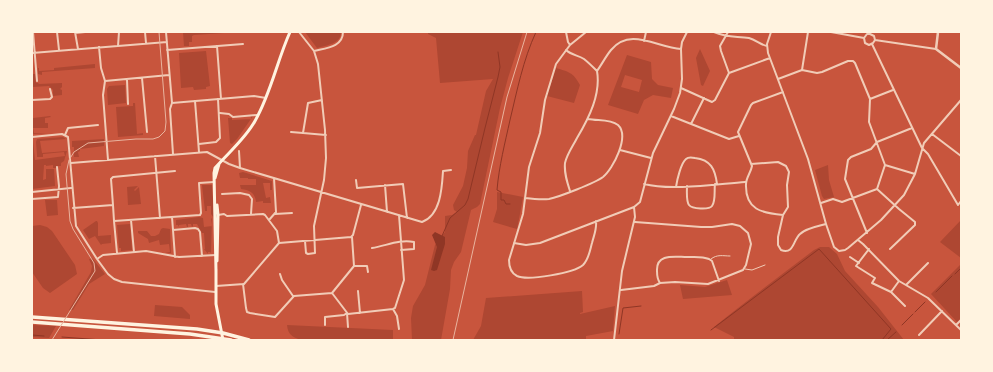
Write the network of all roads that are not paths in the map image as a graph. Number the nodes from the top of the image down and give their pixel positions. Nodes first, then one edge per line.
1 (33, 32) edge
2 (57, 32) edge
3 (75, 32) edge
4 (85, 32) edge
5 (118, 32) edge
6 (145, 32) edge
7 (166, 32) edge
8 (290, 32) edge
9 (299, 32) edge
10 (343, 32) edge
11 (566, 32) edge
12 (586, 32) edge
13 (646, 32) edge
14 (687, 32) edge
15 (714, 32) edge
16 (728, 32) edge
17 (771, 32) edge
18 (808, 32) edge
19 (831, 32) edge
20 (938, 32) edge
21 (871, 33) edge
22 (726, 36) junction
23 (864, 38) junction
24 (875, 40) junction
25 (644, 41) junction
26 (167, 42) junction
27 (146, 43) junction
28 (243, 44) dead end
29 (872, 44) junction
30 (570, 45) junction
31 (118, 46) junction
32 (217, 46) junction
33 (767, 46) junction
34 (99, 47) junction
35 (78, 49) junction
36 (680, 49) junction
37 (936, 49) junction
38 (59, 50) junction
39 (167, 50) junction
40 (566, 50) junction
41 (314, 51) junction
42 (33, 52) edge
43 (770, 58) junction
44 (961, 68) edge
45 (802, 70) junction
46 (597, 71) junction
47 (729, 72) junction
48 (170, 75) junction
49 (142, 78) junction
50 (778, 79) junction
51 (127, 80) junction
52 (37, 81) dead end
53 (105, 81) junction
54 (681, 88) junction
55 (50, 90) dead end
56 (893, 90) junction
57 (783, 92) junction
58 (266, 98) junction
59 (704, 98) junction
60 (220, 99) junction
61 (870, 99) junction
62 (32, 100) edge
63 (322, 100) junction
64 (961, 100) edge
65 (195, 101) junction
66 (172, 103) junction
67 (128, 104) dead end
68 (220, 113) junction
69 (258, 115) junction
70 (671, 116) junction
71 (588, 119) junction
72 (691, 124) junction
73 (98, 126) dead end
74 (912, 128) junction
75 (147, 132) dead end
76 (291, 132) dead end
77 (303, 133) junction
78 (932, 134) junction
79 (65, 135) junction
80 (326, 135) junction
81 (740, 136) junction
82 (32, 137) edge
83 (877, 142) junction
84 (199, 144) junction
85 (922, 148) junction
86 (620, 150) junction
87 (239, 151) dead end
88 (199, 152) junction
89 (173, 155) junction
90 (155, 156) junction
91 (961, 156) edge
92 (651, 158) junction
93 (108, 160) junction
94 (220, 162) junction
95 (71, 163) junction
96 (751, 164) junction
97 (885, 164) junction
98 (58, 167) dead end
99 (240, 168) junction
100 (451, 170) dead end
101 (175, 171) dead end
102 (156, 173) junction
103 (915, 174) junction
104 (274, 178) junction
105 (356, 180) dead end
106 (214, 182) junction
107 (745, 182) junction
108 (644, 184) junction
109 (716, 184) junction
110 (385, 185) junction
111 (687, 186) junction
112 (676, 187) junction
113 (71, 188) junction
114 (877, 189) junction
115 (59, 190) junction
116 (570, 191) junction
117 (32, 192) edge
118 (321, 192) junction
119 (222, 194) dead end
120 (525, 198) junction
121 (852, 198) junction
122 (32, 199) edge
123 (961, 201) edge
124 (821, 203) junction
125 (113, 205) junction
126 (361, 205) junction
127 (895, 206) junction
128 (634, 207) junction
129 (73, 208) junction
130 (387, 212) junction
131 (292, 213) dead end
132 (251, 214) junction
133 (275, 214) junction
134 (217, 215) junction
135 (399, 215) junction
136 (783, 216) junction
137 (172, 217) junction
138 (160, 218) junction
139 (407, 218) junction
140 (131, 220) junction
141 (269, 220) junction
142 (114, 221) junction
143 (596, 221) junction
144 (634, 222) junction
145 (826, 224) junction
146 (173, 230) junction
147 (867, 233) junction
148 (352, 236) junction
149 (305, 240) junction
150 (315, 240) junction
151 (858, 240) junction
152 (401, 242) junction
153 (279, 243) junction
154 (514, 243) junction
155 (372, 248) dead end
156 (869, 249) junction
157 (890, 249) dead end
158 (401, 250) junction
159 (134, 252) junction
160 (117, 253) junction
161 (216, 255) junction
162 (202, 256) junction
163 (730, 256) dead end
164 (175, 257) junction
165 (850, 257) dead end
166 (96, 259) junction
167 (711, 260) junction
168 (859, 263) junction
169 (928, 263) dead end
170 (765, 265) dead end
171 (354, 266) junction
172 (745, 268) junction
173 (368, 272) dead end
174 (280, 274) dead end
175 (719, 280) junction
176 (900, 281) junction
177 (660, 283) junction
178 (243, 284) junction
179 (215, 286) junction
180 (906, 286) junction
181 (620, 290) junction
182 (358, 291) dead end
183 (215, 292) junction
184 (891, 292) junction
185 (332, 293) junction
186 (293, 296) junction
187 (905, 306) dead end
188 (393, 309) junction
189 (942, 311) junction
190 (347, 313) junction
191 (360, 313) junction
192 (32, 317) edge
193 (961, 320) edge
194 (32, 322) edge
195 (325, 325) dead end
196 (956, 325) junction
197 (348, 326) dead end
198 (399, 329) dead end
199 (961, 330) edge
200 (919, 335) dead end
201 (244, 338) junction
202 (223, 340) edge
203 (231, 340) edge
204 (249, 340) edge
205 (255, 340) edge
206 (614, 340) edge

1 - 42 street
2 - 38 street
3 - 4 street
3 - 35 street
5 - 31 street
6 - 27 street
7 - 26 street
8 - 58 main road
9 - 41 street
10 - 41 street
11 - 30 street
12 - 30 street
13 - 25 street
14 - 36 street
15 - 22 street
16 - 22 street
17 - 33 street
18 - 45 street
19 - 23 street
20 - 37 street
21 - 23 street
21 - 24 street
22 - 33 street
22 - 47 street
23 - 29 street
24 - 29 street
24 - 37 street
25 - 36 street
25 - 46 street
26 - 27 street
26 - 39 street
27 - 31 street
28 - 32 street
29 - 56 street
30 - 40 street
31 - 34 street
32 - 39 street
32 - 60 street
33 - 43 street
34 - 35 street
34 - 53 street
35 - 38 street
36 - 54 street
37 - 44 street
38 - 42 street
39 - 48 street
40 - 46 street
40 - 120 street
41 - 63 street
42 - 52 street
43 - 47 street
43 - 50 street
45 - 50 street
45 - 61 street
46 - 71 street
47 - 59 street
48 - 49 street
48 - 66 street
49 - 51 street
49 - 75 street
50 - 57 street
51 - 53 street
51 - 67 street
53 - 93 street
54 - 59 street
54 - 70 street
55 - 62 street
56 - 61 street
56 - 74 street
57 - 81 street
57 - 124 street
58 - 60 street
58 - 69 main road
59 - 72 street
60 - 65 street
60 - 68 street
61 - 83 street
63 - 77 street
63 - 80 street
64 - 78 street
65 - 66 street
65 - 84 street
66 - 89 street
68 - 69 street
68 - 84 street
69 - 94 main road
70 - 72 street
70 - 92 street
71 - 86 street
71 - 116 street
72 - 81 street
73 - 79 street
74 - 83 street
74 - 85 street
76 - 77 street
77 - 80 street
78 - 85 street
78 - 91 street
79 - 82 street
79 - 95 street
80 - 118 street
81 - 96 street
83 - 97 street
83 - 121 street
84 - 88 street
85 - 103 street
85 - 123 street
86 - 92 street
86 - 116 street
87 - 99 street
88 - 89 street
88 - 94 street
89 - 90 street
90 - 93 street
90 - 102 street
92 - 108 street
93 - 95 street
94 - 99 street
94 - 106 main road
95 - 113 street
96 - 107 street
96 - 136 street
97 - 103 street
97 - 114 street
98 - 115 street
99 - 104 street
100 - 139 street
101 - 102 street
102 - 125 street
102 - 138 street
103 - 127 street
104 - 118 street
104 - 133 street
105 - 110 street
106 - 134 main road
106 - 137 street
107 - 109 street
107 - 136 street
108 - 112 street
108 - 128 street
109 - 111 street
109 - 111 street
109 - 112 street
110 - 130 street
110 - 139 street
111 - 112 street
113 - 115 street
113 - 129 street
114 - 121 street
114 - 127 street
115 - 117 street
115 - 122 street
116 - 120 street
118 - 126 street
118 - 150 street
119 - 132 street
120 - 154 street
121 - 124 street
121 - 147 street
124 - 145 street
125 - 129 street
125 - 142 street
126 - 130 street
126 - 148 street
127 - 147 street
127 - 157 street
128 - 143 street
128 - 144 street
129 - 166 street
130 - 135 street
131 - 133 street
132 - 134 street
132 - 141 street
133 - 141 street
134 - 161 main road
135 - 139 street
135 - 152 street
136 - 145 street
137 - 138 street
137 - 146 street
138 - 140 street
140 - 142 street
140 - 159 street
141 - 153 street
142 - 160 street
143 - 154 street
143 - 154 street
144 - 172 street
144 - 181 street
145 - 151 street
146 - 162 street
146 - 164 street
147 - 151 street
148 - 150 street
148 - 171 street
149 - 150 street
149 - 150 street
149 - 153 street
151 - 156 street
152 - 155 street
152 - 158 street
152 - 158 street
153 - 178 street
156 - 168 street
156 - 176 street
158 - 188 street
159 - 160 street
159 - 164 street
160 - 166 street
161 - 162 street
161 - 179 main road
162 - 164 street
163 - 167 lane
165 - 168 street
166 - 183 street
167 - 175 street
167 - 177 street
168 - 184 street
169 - 180 street
170 - 172 lane
171 - 173 street
171 - 185 street
172 - 175 street
174 - 186 street
175 - 177 street
176 - 180 street
176 - 184 street
177 - 181 street
178 - 179 street
178 - 186 street
179 - 183 main road
180 - 189 street
181 - 206 street
182 - 191 street
183 - 202 main road
184 - 187 street
185 - 186 street
185 - 190 street
188 - 191 street
188 - 198 street
189 - 196 street
189 - 200 street
190 - 191 street
190 - 195 street
190 - 197 street
192 - 201 highway
193 - 196 street
194 - 203 highway
196 - 199 street
201 - 204 highway
201 - 205 highway

